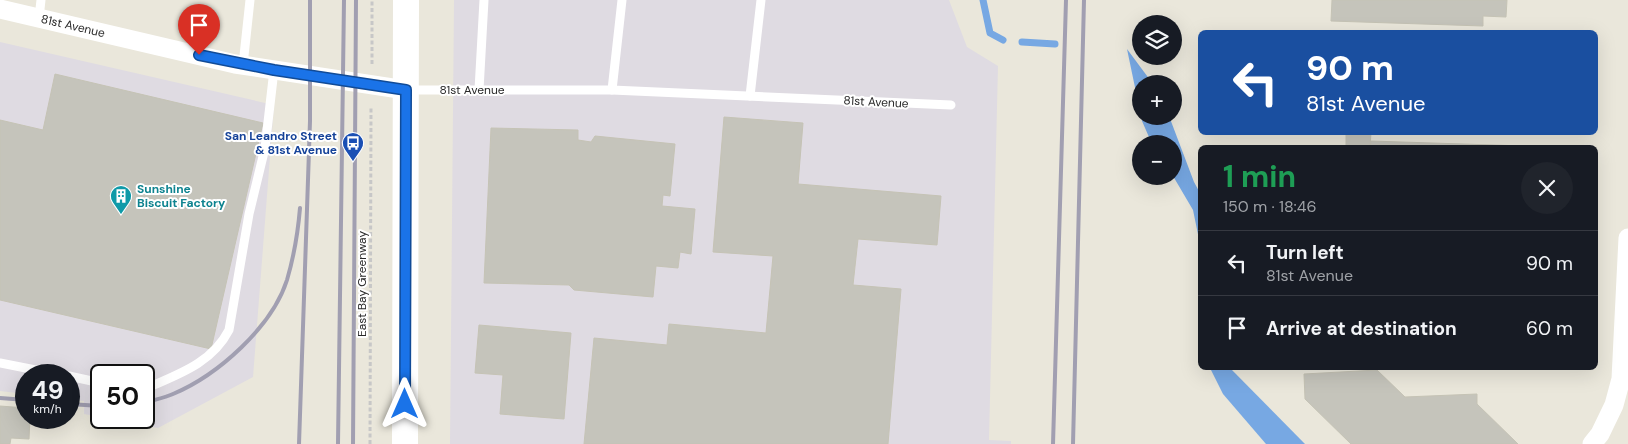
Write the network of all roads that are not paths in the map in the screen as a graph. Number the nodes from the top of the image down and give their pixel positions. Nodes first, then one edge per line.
1 (250, 0) edge
2 (406, 0) edge
3 (484, 0) edge
4 (622, 0) edge
5 (761, 0) edge
6 (0, 9) edge
7 (40, 9) edge
8 (243, 65) junction
9 (274, 70) junction
10 (406, 90) junction
11 (479, 90) junction
12 (612, 90) junction
13 (750, 96) junction
14 (951, 105) dead end
15 (1628, 238) edge
16 (0, 363) edge
17 (15, 366) edge
18 (155, 385) edge
19 (405, 444) edge
20 (1592, 444) edge

1 - 8 lane
2 - 10 main road
3 - 11 lane
4 - 12 lane
5 - 13 lane
6 - 7 street, 81st Avenue
7 - 8 street, 81st Avenue
8 - 9 street, 81st Avenue
9 - 10 street, 81st Avenue
9 - 18 lane
10 - 11 lane, 81st Avenue
10 - 19 main road
11 - 12 lane, 81st Avenue
12 - 13 lane, 81st Avenue
13 - 14 lane, 81st Avenue
15 - 20 street
16 - 17 lane

